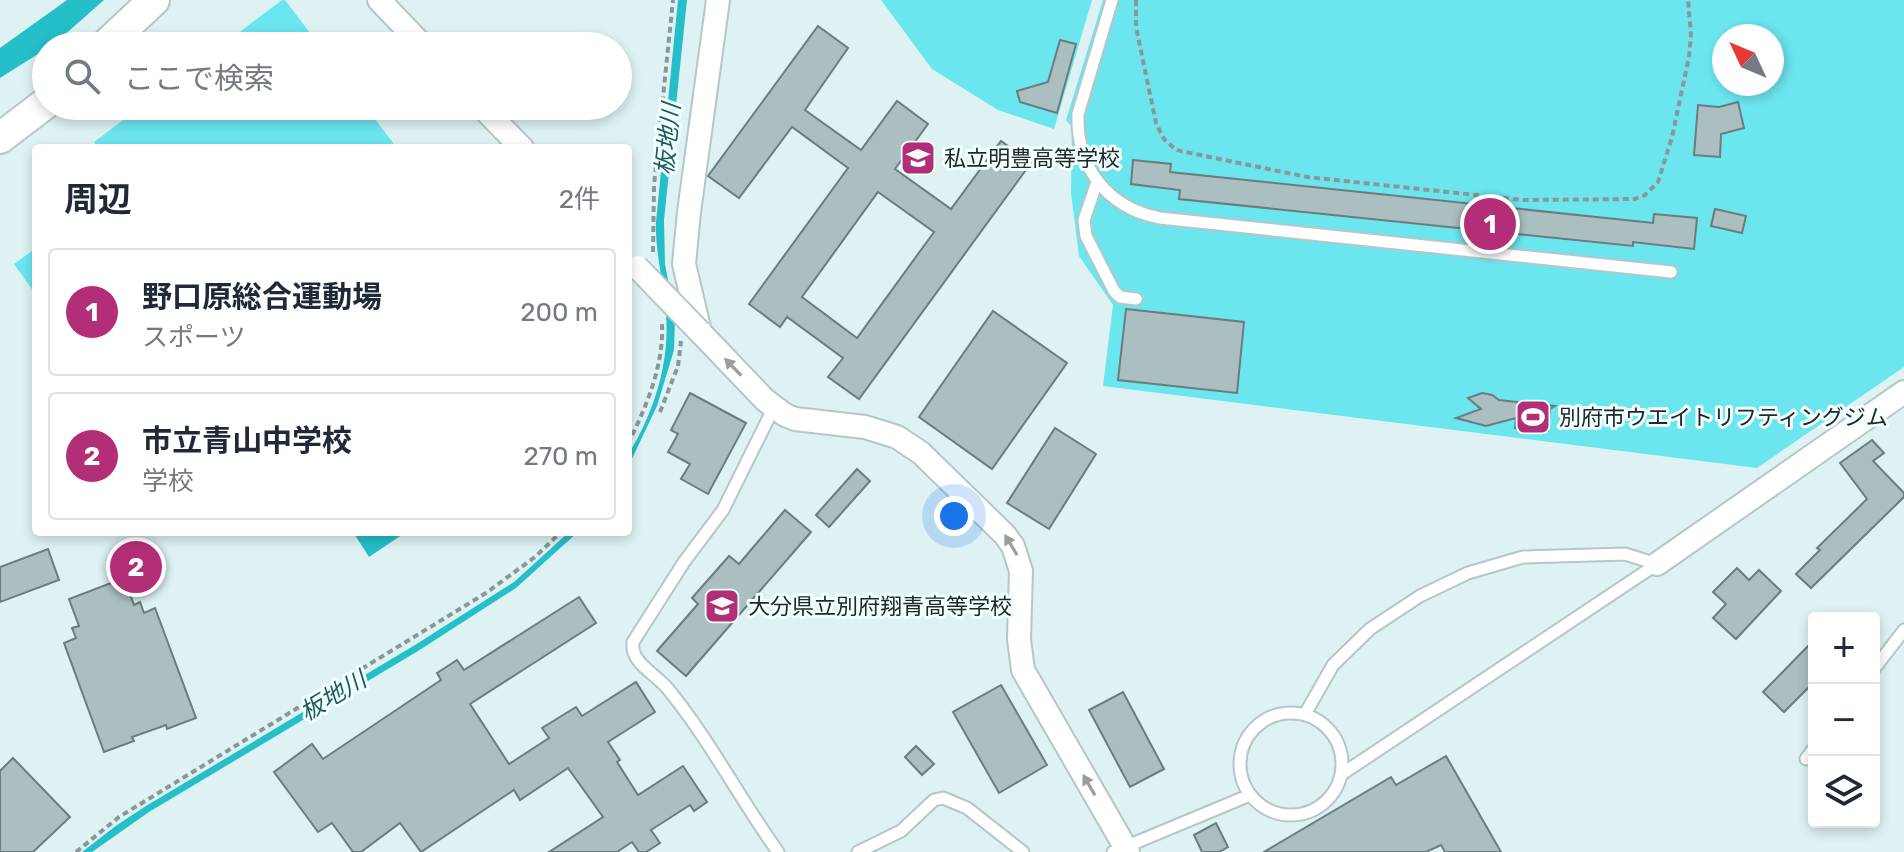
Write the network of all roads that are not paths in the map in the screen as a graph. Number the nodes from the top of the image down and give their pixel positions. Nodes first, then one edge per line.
1 (154, 0) edge
2 (379, 0) edge
3 (718, 0) edge
4 (1112, 0) edge
5 (120, 32) edge
6 (410, 32) edge
7 (32, 114) edge
8 (495, 120) edge
9 (0, 138) edge
10 (518, 144) edge
11 (1097, 182) junction
12 (640, 263) edge
13 (1671, 272) dead end
14 (1136, 299) dead end
15 (696, 338) junction
16 (1904, 392) edge
17 (774, 407) junction
18 (1657, 564) junction
19 (1904, 630) edge
20 (1880, 661) edge
21 (1305, 714) junction
22 (1808, 756) edge
23 (1806, 759) dead end
24 (1342, 774) junction
25 (1250, 795) junction
26 (1123, 851) edge
27 (778, 852) edge
28 (858, 852) edge
29 (1023, 852) edge

1 - 5 street
2 - 6 street
3 - 15 street
4 - 11 lane
7 - 9 street
8 - 10 street
11 - 13 lane
11 - 14 lane
12 - 15 street, bridge
17 -> 15 street
16 - 18 street
26 -> 17 street
17 - 27 lane
18 - 21 lane
18 - 24 lane
19 - 20 lane
21 - 24 lane
21 - 25 lane
22 - 23 lane
24 - 25 lane
25 - 26 lane
28 - 29 lane

